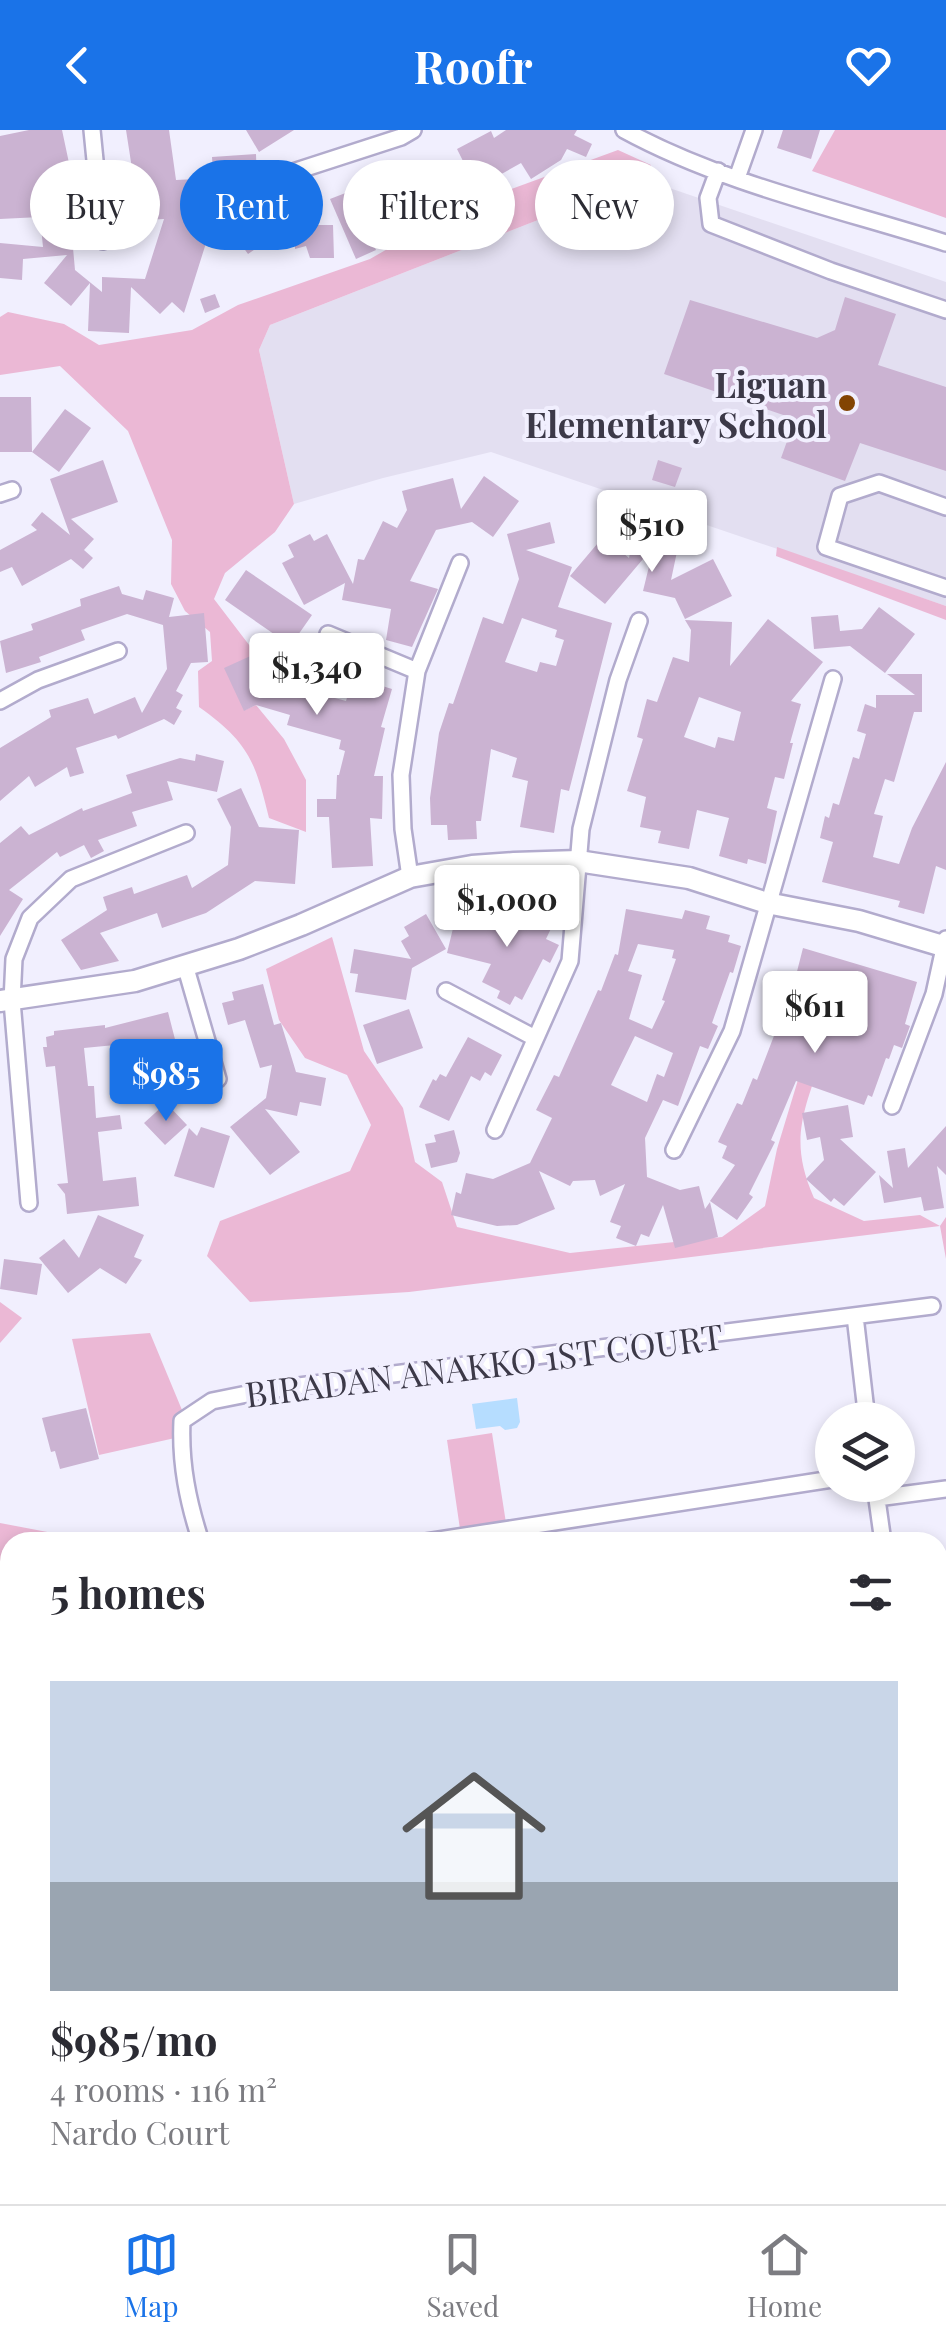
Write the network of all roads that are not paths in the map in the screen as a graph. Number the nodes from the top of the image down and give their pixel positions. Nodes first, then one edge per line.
1 (92, 130) edge
2 (413, 130) edge
3 (624, 130) edge
4 (754, 130) edge
5 (95, 160) edge
6 (323, 163) edge
7 (718, 171) junction
8 (737, 178) junction
9 (946, 243) edge
10 (946, 310) edge
11 (946, 507) edge
12 (460, 562) dead end
13 (946, 588) edge
14 (638, 621) dead end
15 (328, 634) dead end
16 (118, 651) dead end
17 (417, 671) junction
18 (833, 679) dead end
19 (0, 702) edge
20 (186, 833) dead end
21 (578, 861) junction
22 (410, 876) junction
23 (767, 904) junction
24 (945, 944) edge
25 (185, 965) junction
26 (446, 991) dead end
27 (6, 1001) edge
28 (534, 1038) junction
29 (218, 1080) dead end
30 (892, 1106) dead end
31 (495, 1130) dead end
32 (674, 1150) dead end
33 (30, 1203) dead end
34 (932, 1306) dead end
35 (855, 1316) junction
36 (865, 1402) edge
37 (815, 1482) edge
38 (946, 1490) edge
39 (915, 1491) edge
40 (877, 1502) edge
41 (198, 1532) edge
42 (490, 1532) edge
43 (882, 1532) edge

1 - 5 street
2 - 6 street
3 - 7 street
4 - 8 street
7 - 8 street
7 - 10 street
8 - 9 street
11 - 13 street
12 - 17 street
14 - 21 street
15 - 17 street
16 - 19 street
17 - 22 street
18 - 23 street
20 - 27 street
21 - 22 street
21 - 23 street
21 - 28 street
22 - 25 street
23 - 24 street
23 - 32 street
24 - 30 street
25 - 27 street
25 - 29 street
26 - 28 street
27 - 33 street
28 - 31 street
34 - 35 street
35 - 36 street
35 - 41 street, BIRADAN ANAKKO 1ST COURT
37 - 42 street
38 - 39 street
40 - 43 street

